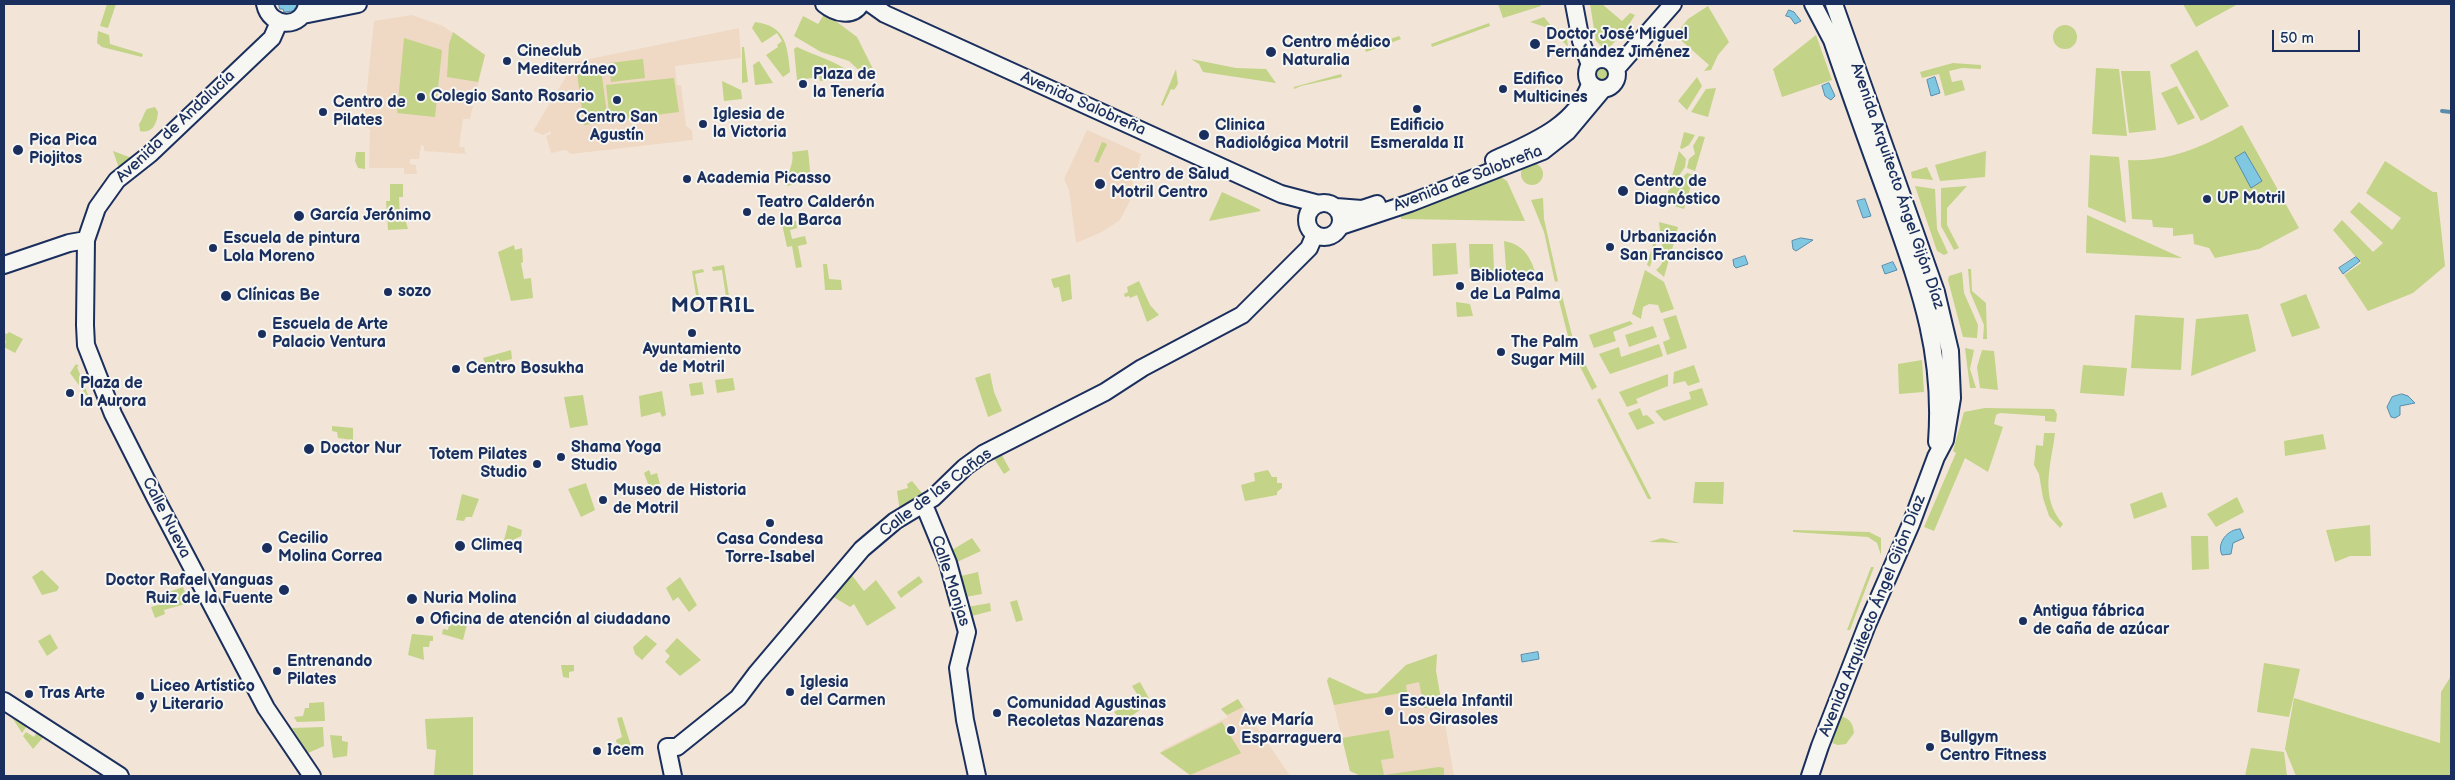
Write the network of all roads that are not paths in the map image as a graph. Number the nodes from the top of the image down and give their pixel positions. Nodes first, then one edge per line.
1 (265, 4) edge
2 (358, 4) edge
3 (824, 4) edge
4 (871, 4) edge
5 (1574, 4) edge
6 (1681, 4) edge
7 (1813, 4) edge
8 (1834, 4) edge
9 (858, 7) edge
10 (1669, 8) edge
11 (305, 10) edge
12 (885, 14) junction
13 (279, 22) junction
14 (1590, 65) junction
15 (1616, 69) junction
16 (1597, 86) junction
17 (1281, 194) junction
18 (1319, 204) junction
19 (1336, 206) junction
20 (1307, 219) junction
21 (1341, 226) junction
22 (1315, 234) junction
23 (86, 240) junction
24 (4, 265) edge
25 (1936, 457) junction
26 (922, 505) junction
27 (4, 701) edge
28 (120, 776) edge
29 (312, 776) edge
30 (673, 776) edge
31 (977, 776) edge
32 (1810, 776) edge

1 - 13 main road
2 - 11 main road
3 - 9 main road, Avenida Salobreña
4 - 12 main road, Avenida Salobreña
5 - 14 main road
6 - 10 main road
7 - 25 main road, Avenida Arquitecto Ángel Gijón Díaz
8 - 25 main road, Avenida Arquitecto Ángel Gijón Díaz
9 - 12 main road, Avenida Salobreña
10 - 15 main road
11 - 13 main road
12 - 17 main road, Avenida Salobreña
13 - 23 main road, Avenida de Andalucía
14 - 15 main road
14 - 16 main road
15 - 16 main road
16 - 19 main road, Avenida de Salobreña
16 - 21 main road, Avenida de Salobreña
17 - 18 main road, Avenida Salobreña
17 - 20 main road, Avenida Salobreña
18 - 19 main road
18 - 20 main road
19 - 21 main road
20 - 22 main road
21 - 22 main road
22 - 26 main road, Calle de las Cañas
23 - 24 main road
23 - 29 main road, Calle Nueva
25 - 32 main road, Avenida Arquitecto Ángel Gijón Díaz
26 - 30 main road, Calle de las Cañas
26 - 31 main road, Calle Monjas
27 - 28 main road

